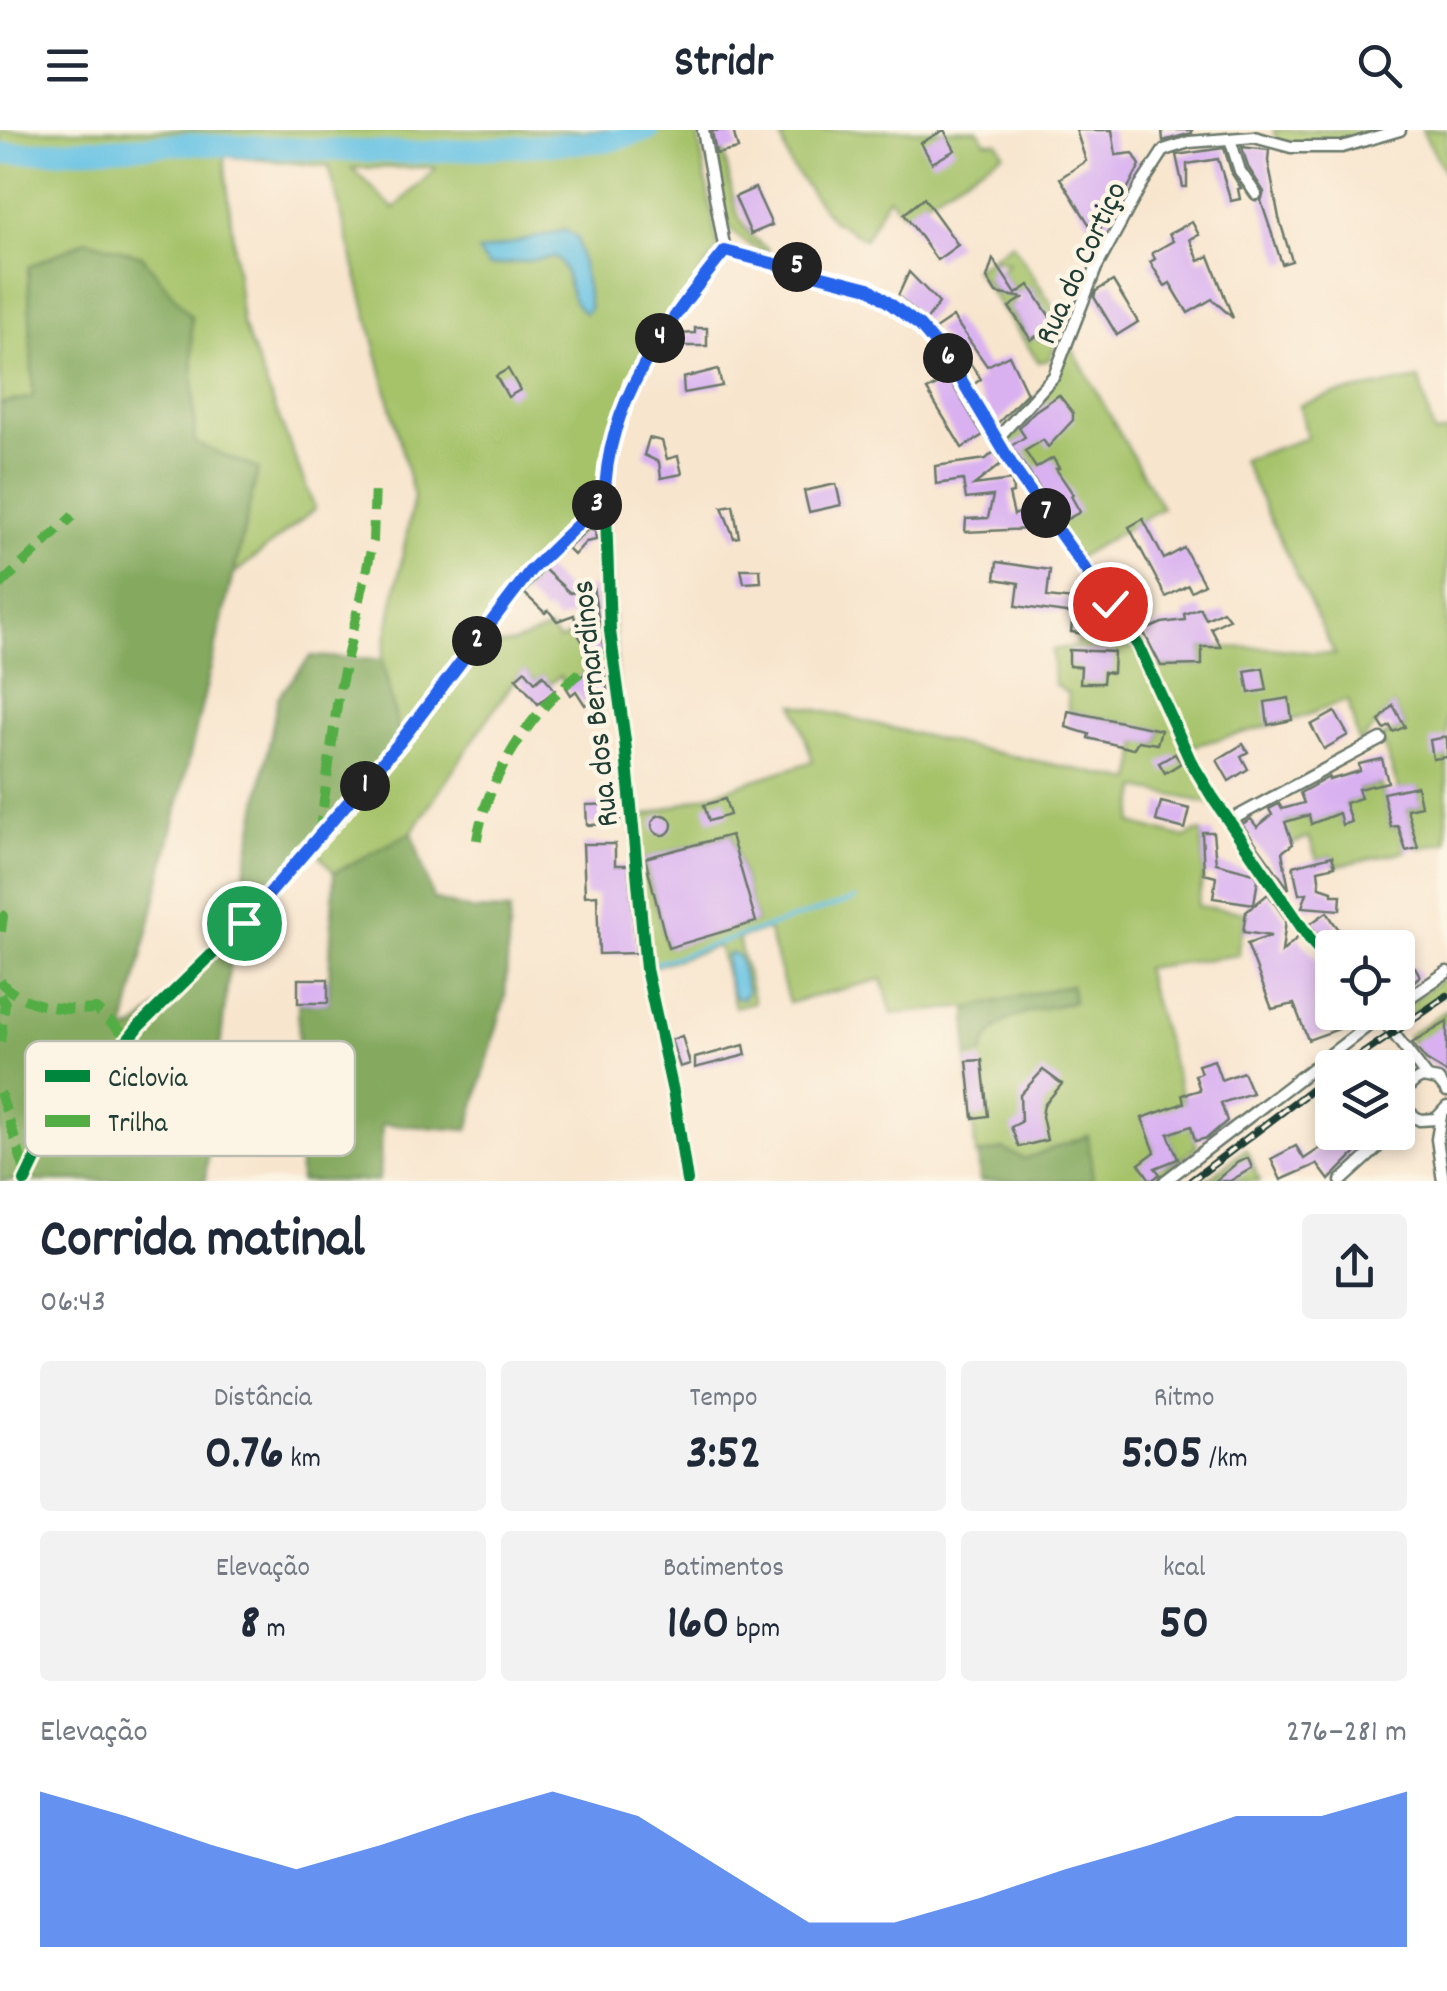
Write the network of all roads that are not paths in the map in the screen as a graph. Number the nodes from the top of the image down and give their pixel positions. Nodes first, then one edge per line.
1 (703, 130) edge
2 (1400, 130) edge
3 (1230, 139) junction
4 (1256, 194) dead end
5 (725, 251) junction
6 (997, 439) junction
7 (605, 498) junction
8 (1381, 738) dead end
9 (1229, 821) junction
10 (1315, 945) edge
11 (1447, 972) edge
12 (1415, 994) edge
13 (1361, 1030) edge
14 (127, 1041) edge
15 (1415, 1062) edge
16 (1427, 1076) junction
17 (1415, 1081) edge
18 (1446, 1087) edge
19 (1444, 1112) edge
20 (1415, 1115) edge
21 (1415, 1120) edge
22 (1420, 1120) junction
23 (1436, 1139) junction
24 (1375, 1150) edge
25 (37, 1156) edge
26 (24, 1181) edge
27 (687, 1181) edge
28 (1164, 1181) edge
29 (1341, 1181) edge
30 (1443, 1181) edge

1 - 5 street
2 - 3 street, Rua do Cortiço
3 - 4 street
3 - 6 street, Rua do Cortiço
5 - 6 street
5 - 7 street, Rua dos Bernardinos
6 - 9 street
7 - 14 street
7 - 27 street, Rua dos Bernardinos
8 - 9 street
9 - 10 street
11 - 12 street
13 - 28 street
15 - 16 street
16 - 17 street
16 - 18 street
19 - 22 street
19 - 23 street
20 - 22 street
21 - 22 street
22 - 23 street
23 - 30 street
24 - 29 street
25 - 26 street

